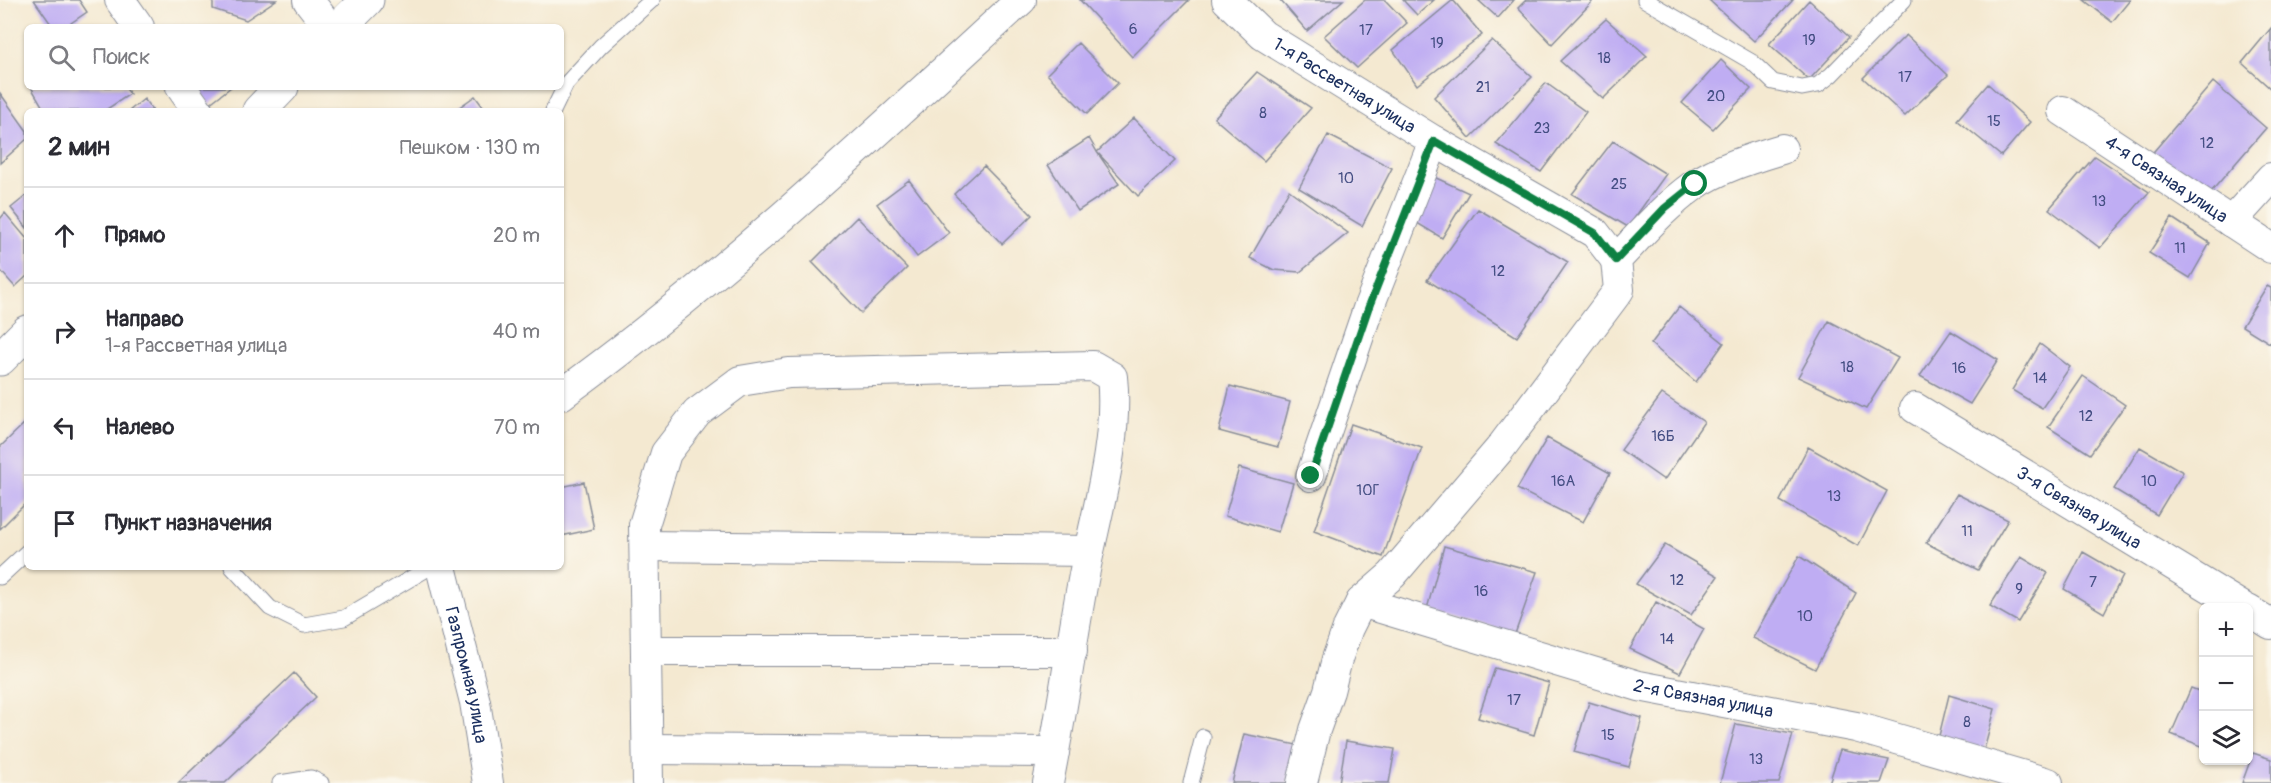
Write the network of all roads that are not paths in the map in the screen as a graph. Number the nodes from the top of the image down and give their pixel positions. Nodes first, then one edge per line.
1 (120, 0) edge
2 (308, 0) edge
3 (367, 0) edge
4 (652, 0) edge
5 (1021, 0) edge
6 (1227, 0) edge
7 (1645, 0) edge
8 (1904, 0) edge
9 (137, 24) edge
10 (326, 24) edge
11 (343, 24) edge
12 (564, 88) edge
13 (183, 90) edge
14 (279, 90) edge
15 (563, 90) edge
16 (196, 108) edge
17 (262, 108) edge
18 (554, 108) edge
19 (2063, 111) dead end
20 (1434, 141) junction
21 (1782, 148) dead end
22 (2271, 178) edge
23 (2231, 222) junction
24 (2271, 248) edge
25 (1616, 260) junction
26 (564, 394) edge
27 (1915, 408) dead end
28 (1311, 476) dead end
29 (645, 546) junction
30 (1089, 551) junction
31 (24, 555) edge
32 (235, 570) edge
33 (425, 570) edge
34 (442, 570) edge
35 (0, 577) edge
36 (1361, 602) junction
37 (2236, 603) edge
38 (2253, 613) edge
39 (2271, 624) edge
40 (646, 651) junction
41 (1072, 651) junction
42 (1203, 737) dead end
43 (648, 749) junction
44 (1054, 752) junction
45 (280, 783) edge
46 (321, 783) edge
47 (488, 783) edge
48 (648, 783) edge
49 (1048, 783) edge
50 (1191, 783) edge
51 (1302, 783) edge
52 (2048, 783) edge

1 - 9 street
2 - 10 street
3 - 11 street
4 - 12 lane
5 - 26 street
6 - 20 street, 1-я Рассветная улица
7 - 8 lane
13 - 16 street
14 - 17 street
15 - 18 lane
19 - 23 street, 4-я Связная улица
20 - 25 street, 1-я Рассветная улица
20 - 28 street
21 - 25 street
22 - 23 street
23 - 24 street, 4-я Связная улица
25 - 36 street
27 - 37 street, 3-я Связная улица
29 - 30 street
29 - 30 street
29 - 40 street
30 - 41 street
31 - 35 lane
32 - 33 lane
34 - 47 street, Газпромная улица
36 - 51 street
36 - 52 street, 2-я Связная улица
38 - 39 street
40 - 41 street
40 - 43 street
41 - 44 street
42 - 50 lane
43 - 44 street
43 - 48 street
44 - 49 street
45 - 46 lane

